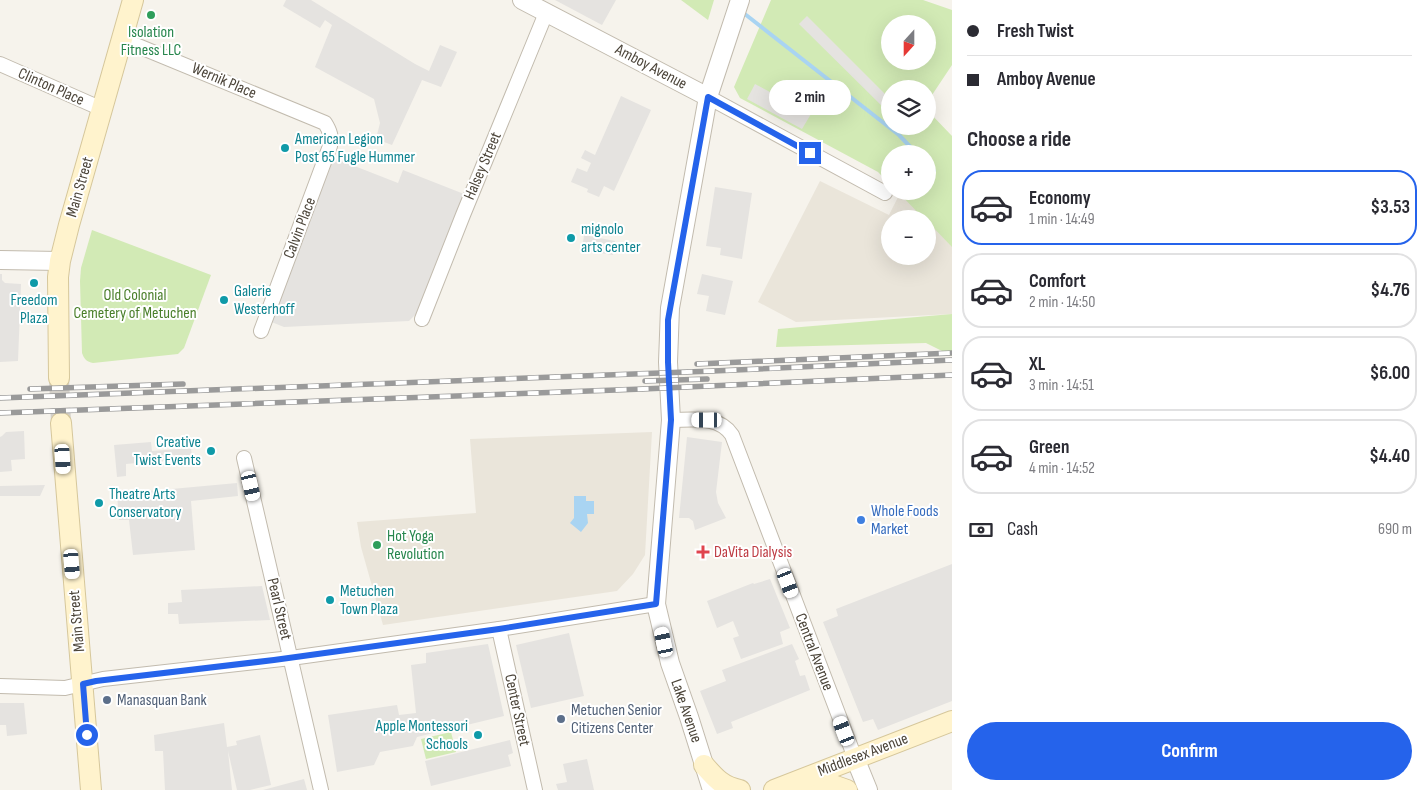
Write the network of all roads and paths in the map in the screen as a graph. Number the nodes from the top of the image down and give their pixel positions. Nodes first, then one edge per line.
1 (133, 0) edge
2 (522, 0) edge
3 (740, 0) edge
4 (546, 13) junction
5 (121, 39) junction
6 (0, 64) edge
7 (708, 97) junction
8 (102, 109) junction
9 (325, 123) joint
10 (881, 191) edge
11 (0, 260) edge
12 (60, 261) junction
13 (422, 319) dead end
14 (261, 331) dead end
15 (59, 378) tunnel mouth
16 (671, 420) junction
17 (61, 423) tunnel mouth
18 (244, 458) dead end
19 (656, 604) junction
20 (499, 629) junction
21 (291, 658) junction
22 (83, 684) junction
23 (0, 686) edge
24 (952, 721) edge
25 (854, 758) junction
26 (704, 765) junction
27 (800, 780) junction
28 (91, 790) edge
29 (321, 790) edge
30 (535, 790) edge
31 (712, 790) edge
32 (740, 790) edge
33 (774, 790) edge
34 (847, 790) edge
35 (868, 790) edge

1 - 5 main road, Main Street
2 - 4 street, Amboy Avenue
3 - 7 street, Lake Avenue
4 - 7 street, Amboy Avenue
4 - 13 street, Halsey Street
5 - 8 main road, Main Street
5 - 9 street, Wernik Place
6 - 8 street, Clinton Place
7 - 10 street, Amboy Avenue
7 - 16 street, Lake Avenue
8 - 12 main road, Main Street
9 - 14 street, Calvin Place
11 - 12 street
12 - 15 main road, Main Street
16 - 19 street, Lake Avenue
16 - 25 street, Central Avenue
17 - 22 main road, Main Street
18 - 21 street, Pearl Street
19 - 20 street
19 - 26 street, Lake Avenue
20 - 21 street
20 - 30 street, Center Street
21 - 22 street
21 - 29 street, Pearl Street
22 - 23 street
22 - 28 main road, Main Street
24 - 25 main road, Middlesex Avenue
25 - 27 main road, Middlesex Avenue
25 - 35 street, Central Avenue
26 - 31 street, Lake Avenue
26 - 32 main road
27 - 33 main road, Middlesex Avenue
27 - 34 main road

